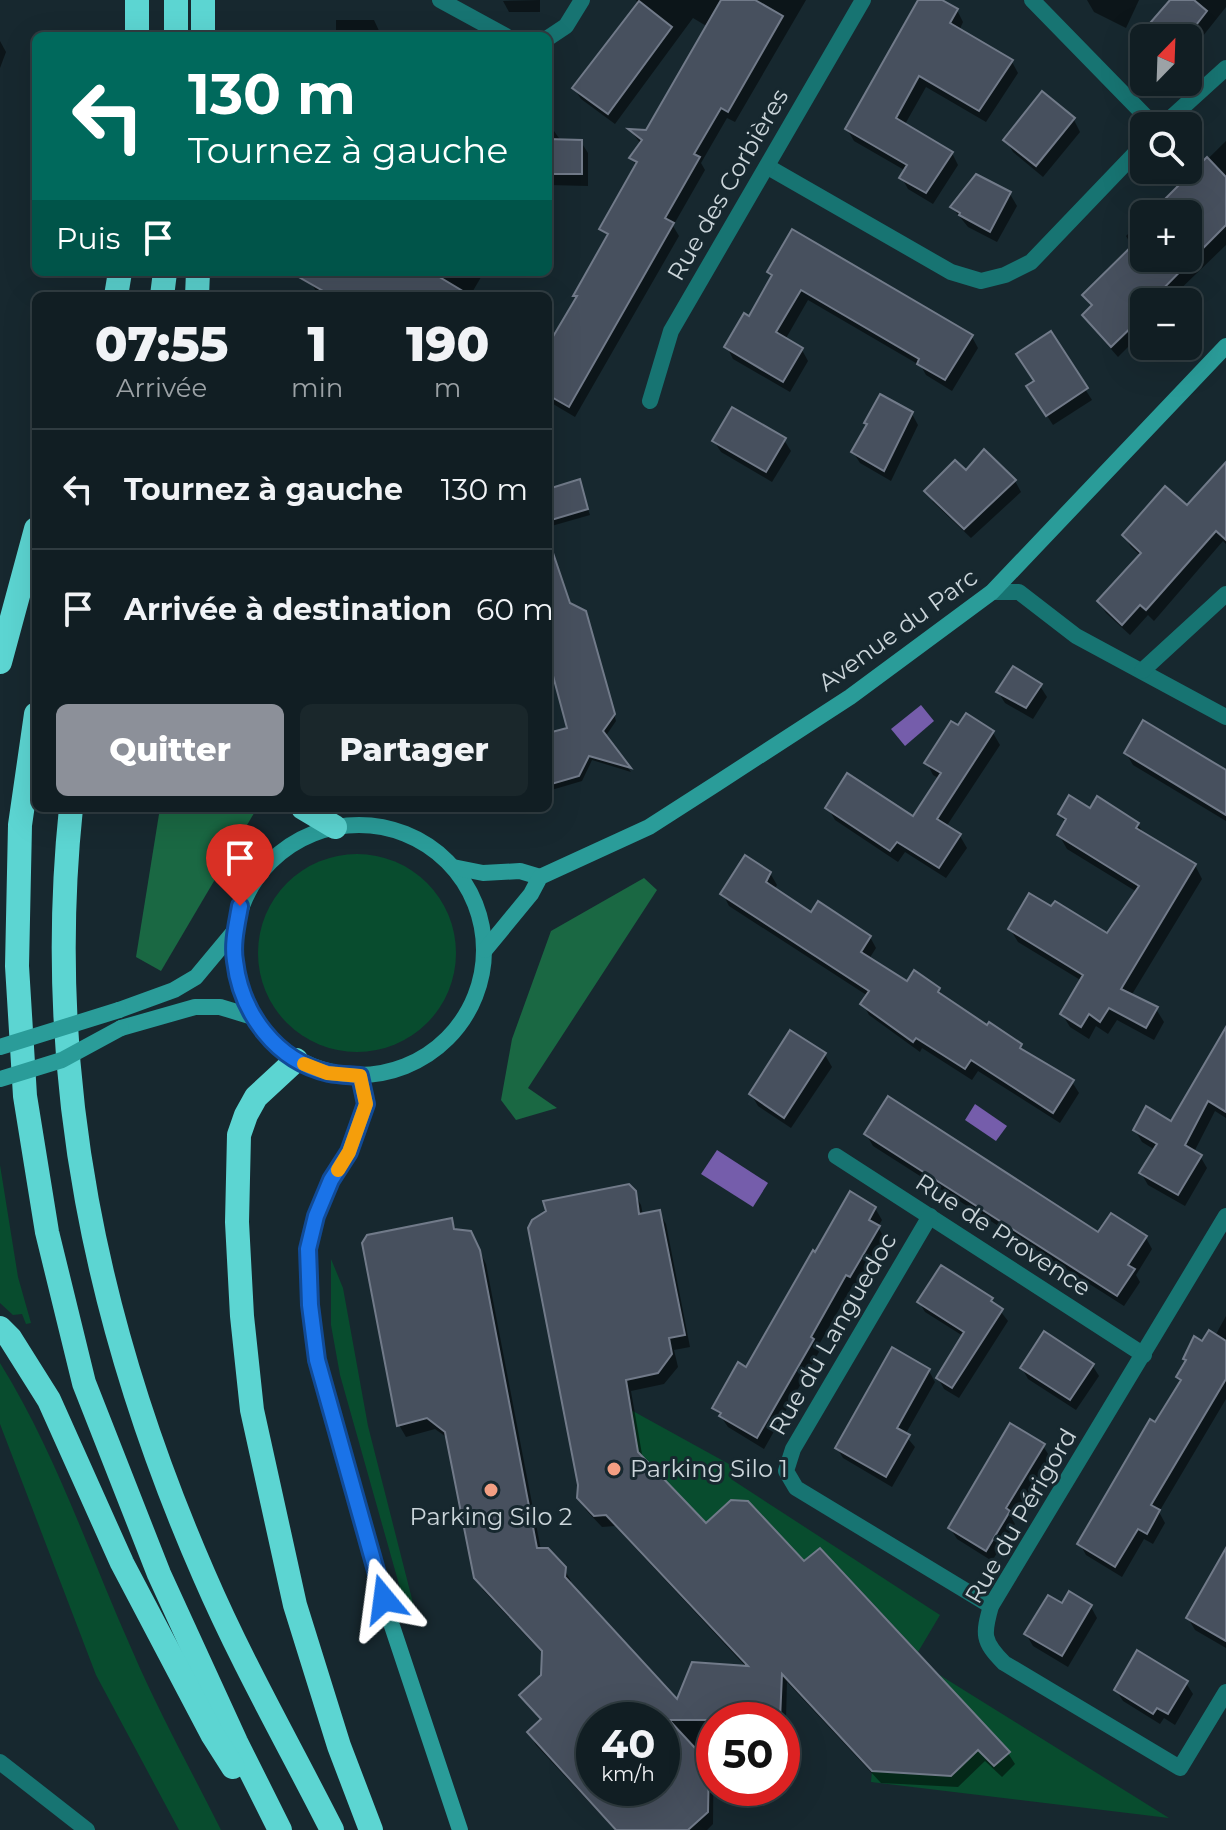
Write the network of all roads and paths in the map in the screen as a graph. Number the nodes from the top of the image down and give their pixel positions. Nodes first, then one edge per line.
1 (137, 0) edge
2 (176, 0) edge
3 (203, 0) edge
4 (440, 0) edge
5 (582, 0) edge
6 (863, 0) edge
7 (1032, 0) edge
8 (137, 32) edge
9 (176, 32) edge
10 (203, 32) edge
11 (499, 32) edge
12 (552, 35) edge
13 (1226, 68) edge
14 (1141, 112) edge
15 (1177, 112) edge
16 (1130, 159) edge
17 (768, 167) junction
18 (1226, 346) edge
19 (650, 401) dead end
20 (32, 544) edge
21 (992, 592) junction
22 (1226, 594) edge
23 (0, 662) edge
24 (1142, 671) junction
25 (1226, 717) edge
26 (32, 742) edge
27 (71, 812) edge
28 (310, 812) edge
29 (335, 827) junction
30 (453, 867) junction
31 (540, 877) junction
32 (236, 929) junction
33 (485, 950) junction
34 (253, 1017) junction
35 (0, 1047) edge
36 (296, 1060) junction
37 (360, 1076) junction
38 (0, 1079) edge
39 (836, 1156) dead end
40 (930, 1216) junction
41 (1226, 1216) edge
42 (0, 1328) edge
43 (1144, 1355) junction
44 (991, 1606) junction
45 (1226, 1692) edge
46 (0, 1762) edge
47 (87, 1830) edge
48 (272, 1830) edge
49 (280, 1830) edge
50 (332, 1830) edge
51 (371, 1830) edge
52 (460, 1830) edge

1 - 8 highway
2 - 9 highway
3 - 10 highway
4 - 11 street
5 - 12 street
6 - 17 street, Rue des Corbières
7 - 14 street
13 - 15 street
16 - 17 street
17 - 19 street, Rue des Corbières
18 - 21 main road, Avenue du Parc
20 - 23 highway
21 - 24 street
21 - 31 main road, Avenue du Parc
22 - 24 street
24 - 25 street
26 - 49 highway
27 - 50 highway
28 - 29 highway
29 - 30 main road
29 - 32 main road
30 - 31 main road
30 - 33 main road
31 - 33 main road
32 - 34 main road
32 - 35 main road, bridge
33 - 37 main road
34 - 36 main road
34 - 38 main road, bridge
36 - 37 main road
36 - 51 highway
37 - 52 main road
39 - 40 street, Rue de Provence
40 - 43 street, Rue de Provence
40 - 44 street, Rue du Languedoc
41 - 43 street, Rue du Périgord
42 - 48 highway
43 - 44 street, Rue du Périgord
44 - 45 street, Rue du Périgord
46 - 47 street

